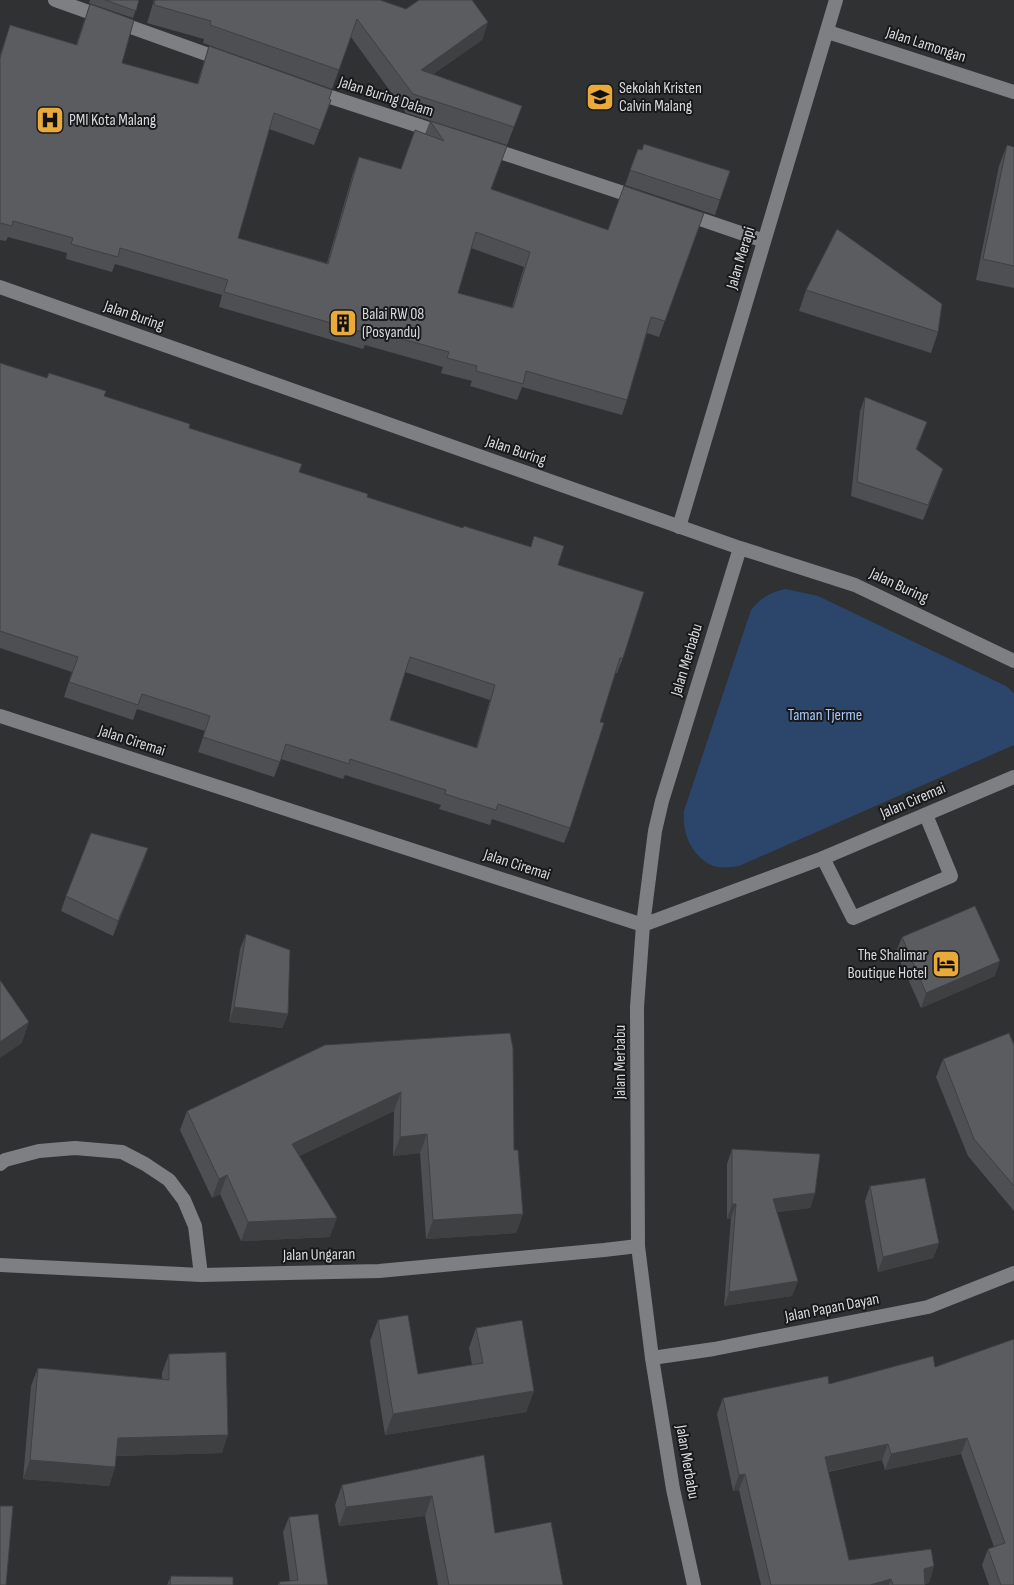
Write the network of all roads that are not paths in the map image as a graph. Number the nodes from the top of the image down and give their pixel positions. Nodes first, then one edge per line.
1 (55, 0) edge
2 (836, 0) edge
3 (828, 32) junction
4 (239, 66) edge
5 (302, 88) edge
6 (1014, 92) edge
7 (458, 138) edge
8 (476, 144) edge
9 (653, 203) edge
10 (671, 209) edge
11 (764, 241) junction
12 (0, 287) edge
13 (679, 527) junction
14 (740, 548) junction
15 (1014, 660) edge
16 (0, 716) edge
17 (1014, 777) edge
18 (926, 815) junction
19 (823, 858) junction
20 (643, 925) junction
21 (0, 1164) edge
22 (638, 1246) junction
23 (0, 1265) edge
24 (1014, 1273) edge
25 (201, 1275) junction
26 (652, 1358) junction
27 (694, 1585) edge

1 - 4 street
2 - 3 street, Jalan Merapi
3 - 6 street, Jalan Lamongan
3 - 11 street, Jalan Merapi
5 - 7 street, Jalan Buring Dalam
8 - 9 street
10 - 11 street
11 - 13 street, Jalan Merapi
12 - 13 street, Jalan Buring
13 - 14 street, Jalan Buring
14 - 15 street, Jalan Buring
14 - 20 street, Jalan Merbabu
16 - 20 street, Jalan Ciremai
17 - 18 street, Jalan Ciremai
18 - 19 street, Jalan Ciremai
18 - 19 street
19 - 20 street, Jalan Ciremai
20 - 22 street, Jalan Merbabu
21 - 25 street
22 - 25 street, Jalan Ungaran
22 - 26 street, Jalan Merbabu
23 - 25 street, Jalan Ungaran
24 - 26 street, Jalan Papan Dayan
26 - 27 street, Jalan Merbabu

